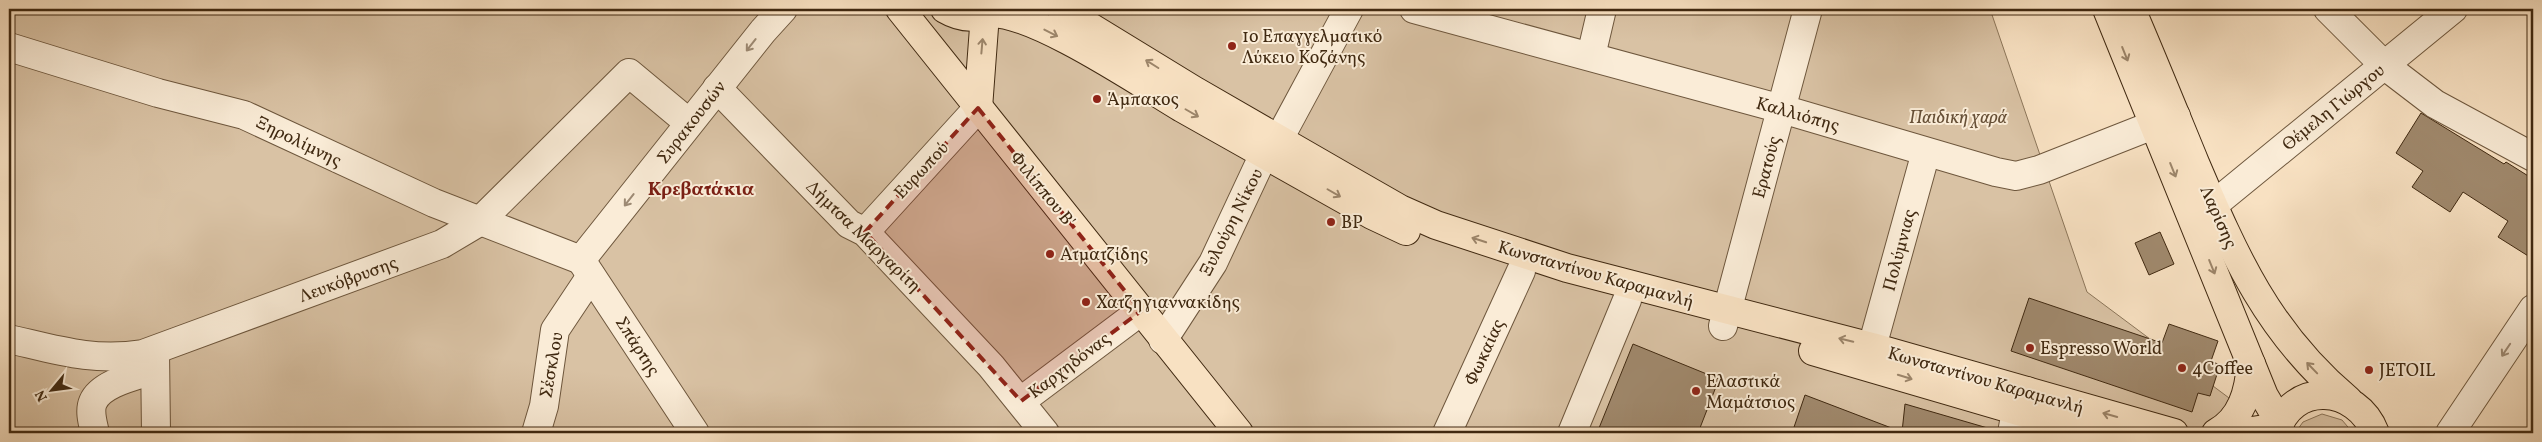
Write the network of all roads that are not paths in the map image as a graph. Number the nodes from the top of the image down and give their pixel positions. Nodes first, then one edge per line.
1 (784, 9) edge
2 (900, 9) edge
3 (940, 9) edge
4 (945, 9) edge
5 (1061, 9) edge
6 (1349, 9) edge
7 (1414, 9) edge
8 (1602, 9) edge
9 (1808, 9) edge
10 (2107, 9) edge
11 (2132, 9) edge
12 (2328, 9) edge
13 (2454, 9) edge
14 (990, 12) edge
15 (9, 47) edge
16 (1591, 56) junction
17 (941, 61) junction
18 (2384, 65) junction
19 (717, 88) junction
20 (978, 108) junction
21 (1782, 109) junction
22 (2165, 120) junction
23 (690, 123) junction
24 (1272, 146) junction
25 (1926, 152) junction
26 (2533, 157) edge
27 (2203, 214) junction
28 (479, 222) junction
29 (864, 232) junction
30 (586, 268) junction
31 (1521, 270) junction
32 (1627, 300) junction
33 (2533, 309) edge
34 (1141, 311) junction
35 (1726, 318) junction
36 (9, 339) edge
37 (1163, 340) junction
38 (1872, 347) junction
39 (155, 360) junction
40 (2251, 364) junction
41 (1021, 401) junction
42 (2018, 412) edge
43 (2363, 415) edge
44 (2278, 428) edge
45 (95, 433) edge
46 (156, 433) edge
47 (536, 433) edge
48 (695, 433) edge
49 (1045, 433) edge
50 (1239, 433) edge
51 (1447, 433) edge
52 (1572, 433) edge
53 (2093, 433) edge
54 (2174, 433) edge
55 (2216, 433) edge
56 (2240, 433) edge
57 (2393, 433) edge
58 (2450, 433) edge

1 -> 19 street, Συρακουσών
2 - 17 main road, Φιλίππου Β'
3 - 17 main road
4 - 14 main road, Κωνσταντίνου Καραμανλή
24 -> 5 main road, Κωνσταντίνου Καραμανλή
6 - 24 street, Ξυλούρη Νίκου
7 - 16 street, Καλλιόπης
8 - 16 street
9 - 21 street, Ερατούς
10 -> 22 main road, Λαρίσης
11 - 22 main road, Λαρίσης
12 - 18 street
13 - 18 street, Θέμελη Γιώργου
20 -> 14 main road
14 -> 24 main road, Κωνσταντίνου Καραμανλή
15 - 28 street, Ξηρολίμνης
16 - 21 street, Καλλιόπης
17 - 20 main road, Φιλίππου Β'
18 - 26 street
18 - 27 street, Θέμελη Γιώργου
19 - 23 street, Συρακουσών
19 - 29 street, Δήμτσα Μαργαρίτη
20 - 29 street, Ευρωπού
20 - 34 main road, Φιλίππου Β'
21 - 25 street, Καλλιόπης
21 - 35 street, Ερατούς
22 - 25 street, Καλλιόπης
22 - 27 main road, Λαρίσης
23 - 28 street, Λευκόβρυσης
23 -> 30 street, Συρακουσών
24 -> 31 main road, Κωνσταντίνου Καραμανλή
35 -> 24 main road, Κωνσταντίνου Καραμανλή
24 - 37 street, Ξυλούρη Νίκου
25 - 38 street, Πολύμνιας
27 -> 40 main road, Λαρίσης
43 -> 27 main road, Λαρίσης
28 - 30 street, Ξηρολίμνης
28 - 39 street, Λευκόβρυσης
29 - 41 street, Δήμτσα Μαργαρίτη
30 - 47 street, Σέσκλου
30 - 48 street, Σπάρτης
31 - 32 main road, Κωνσταντίνου Καραμανλή
31 - 51 street, Φωκαίας
32 - 35 main road, Κωνσταντίνου Καραμανλή
32 - 52 street
33 -> 58 street
34 - 37 main road, Φιλίππου Β'
34 - 41 street, Καρχηδόνας
38 -> 35 main road, Κωνσταντίνου Καραμανλή
35 -> 42 main road, Κωνσταντίνου Καραμανλή
36 - 39 street, Λευκόβρυσης
37 - 50 main road, Φιλίππου Β'
38 - 42 main road, Κωνσταντίνου Καραμανλή
39 - 45 street
39 - 46 street
40 - 44 main road, Λαρίσης
40 - 55 main road
41 - 49 street, Δήμτσα Μαργαρίτη
42 - 53 main road, Κωνσταντίνου Καραμανλή
54 -> 42 main road, Κωνσταντίνου Καραμανλή
43 - 44 main road
43 - 57 main road, Λαρίσης
44 - 56 main road

